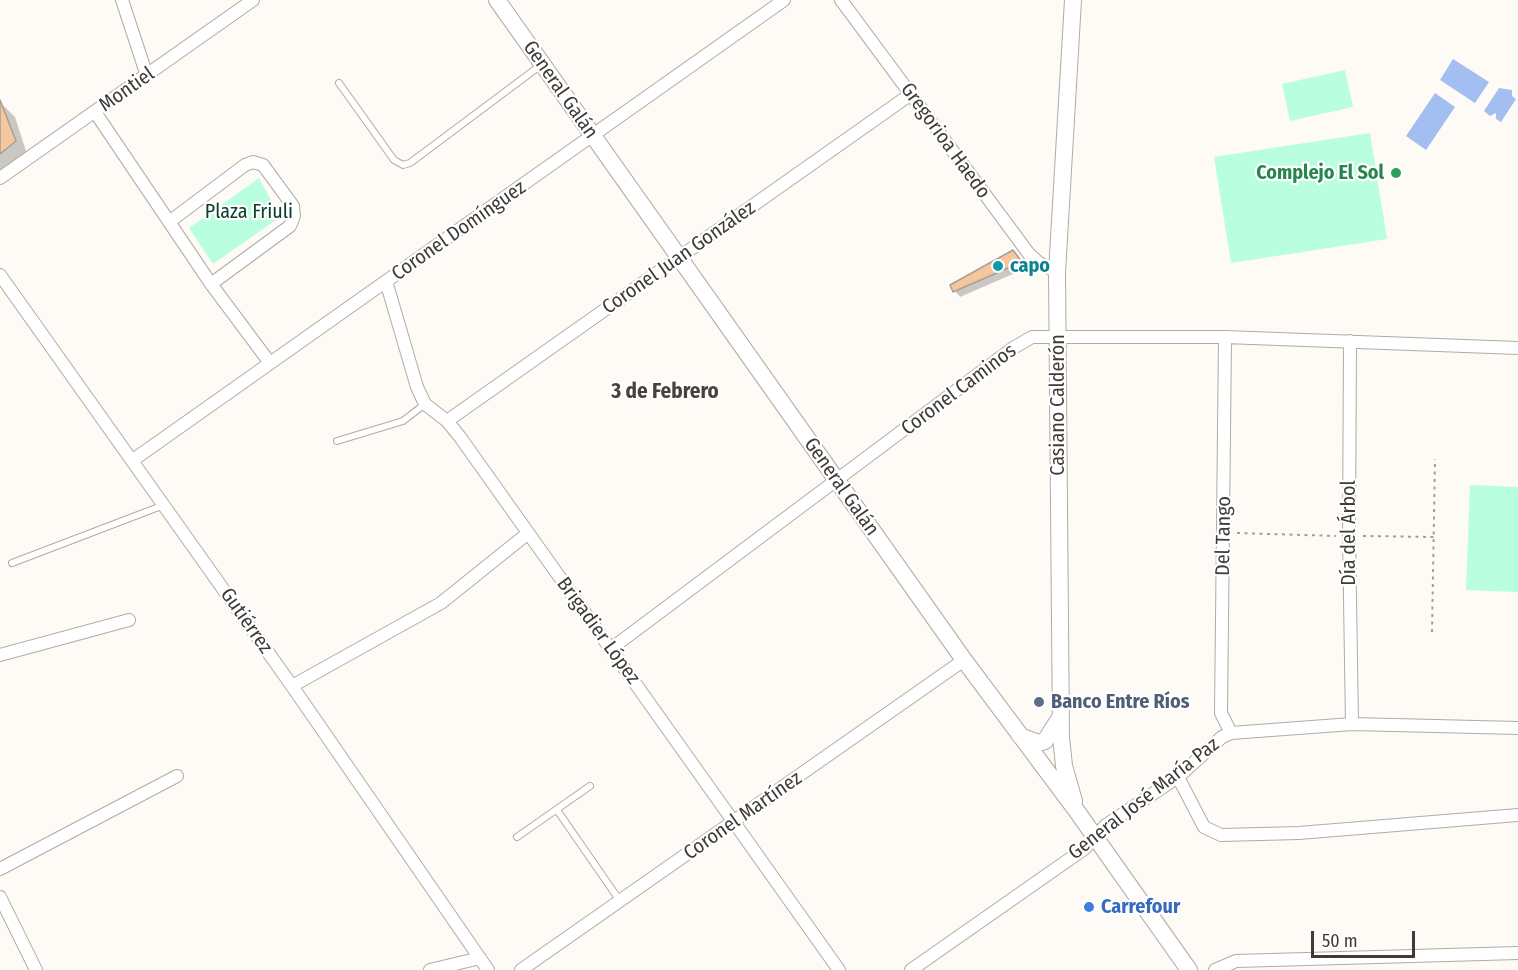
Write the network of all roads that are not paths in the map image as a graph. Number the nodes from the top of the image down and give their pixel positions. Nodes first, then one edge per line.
1 (122, 0) edge
2 (253, 0) edge
3 (497, 0) edge
4 (784, 0) edge
5 (841, 0) edge
6 (1073, 0) edge
7 (542, 64) junction
8 (147, 76) junction
9 (339, 83) dead end
10 (911, 94) junction
11 (94, 112) junction
12 (592, 137) junction
13 (0, 178) edge
14 (169, 222) junction
15 (680, 258) junction
16 (1057, 272) junction
17 (0, 275) edge
18 (386, 281) junction
19 (211, 284) junction
20 (1225, 337) junction
21 (1058, 338) junction
22 (1350, 342) junction
23 (1518, 348) edge
24 (270, 363) junction
25 (425, 404) junction
26 (447, 422) junction
27 (337, 441) dead end
28 (133, 460) junction
29 (838, 482) junction
30 (164, 505) junction
31 (527, 534) junction
32 (12, 563) dead end
33 (129, 620) dead end
34 (612, 648) junction
35 (0, 655) edge
36 (964, 660) junction
37 (291, 686) junction
38 (1060, 715) junction
39 (1352, 724) junction
40 (1518, 728) edge
41 (1231, 733) junction
42 (1020, 736) junction
43 (177, 776) dead end
44 (1178, 777) junction
45 (590, 786) dead end
46 (557, 810) junction
47 (1076, 810) junction
48 (1518, 815) edge
49 (734, 823) junction
50 (517, 837) dead end
51 (1095, 837) junction
52 (0, 869) edge
53 (0, 897) edge
54 (620, 901) junction
55 (1518, 953) edge
56 (480, 958) junction
57 (36, 970) edge
58 (430, 970) edge
59 (488, 970) edge
60 (521, 970) edge
61 (839, 970) edge
62 (911, 970) edge
63 (1189, 970) edge
64 (1215, 970) edge

1 - 8 street
2 - 8 street, Montiel
3 - 7 street, General Galán
4 - 12 street, Coronel Domínguez
5 - 10 street, Gregorioa Haedo
6 - 16 street, Casiano Calderón
7 - 9 lane
7 - 12 street, General Galán
8 - 11 street, Montiel
10 - 15 street, Coronel Juan González
10 - 16 street, Gregorioa Haedo
11 - 13 street, Montiel
11 - 14 street
12 - 15 street, General Galán
12 - 18 street, Coronel Domínguez
14 - 19 street
14 - 19 street
15 - 26 street, Coronel Juan González
15 - 29 street, General Galán
16 - 21 street, Casiano Calderón
17 - 28 street, Gutiérrez
18 - 24 street, Coronel Domínguez
18 - 25 street, Brigadier López
19 - 24 street
20 - 21 street, Coronel Caminos
20 - 22 street, Coronel Caminos
20 - 41 street, Del Tango
21 - 29 street, Coronel Caminos
21 - 38 street, Casiano Calderón
22 - 23 street, Coronel Caminos
22 - 39 street, Día del Árbol
24 - 28 street, Coronel Domínguez
25 - 26 street, Brigadier López
25 - 27 lane
26 - 31 street, Brigadier López
28 - 30 street, Gutiérrez
29 - 34 street, Coronel Caminos
29 - 36 street, General Galán
30 - 32 lane
30 - 37 street, Gutiérrez
31 - 34 street, Brigadier López
31 - 37 street
33 - 35 street
34 - 49 street, Brigadier López
36 - 42 street, General Galán
36 - 49 street, Coronel Martínez
37 - 56 street, Gutiérrez
38 - 42 street
38 - 47 street, Casiano Calderón
39 - 40 street, General José María Paz
39 - 41 street, General José María Paz
41 - 44 street, General José María Paz
42 - 47 street, General Galán
43 - 52 street
44 - 48 street
44 - 51 street, General José María Paz
45 - 46 lane
46 - 50 lane
46 - 54 lane
47 - 51 street, General Galán
49 - 54 street, Coronel Martínez
49 - 61 street, Brigadier López
51 - 62 street, General José María Paz
51 - 63 street, General Galán
53 - 57 street
54 - 60 street, Coronel Martínez
55 - 64 street
56 - 58 street
56 - 59 street, Gutiérrez

